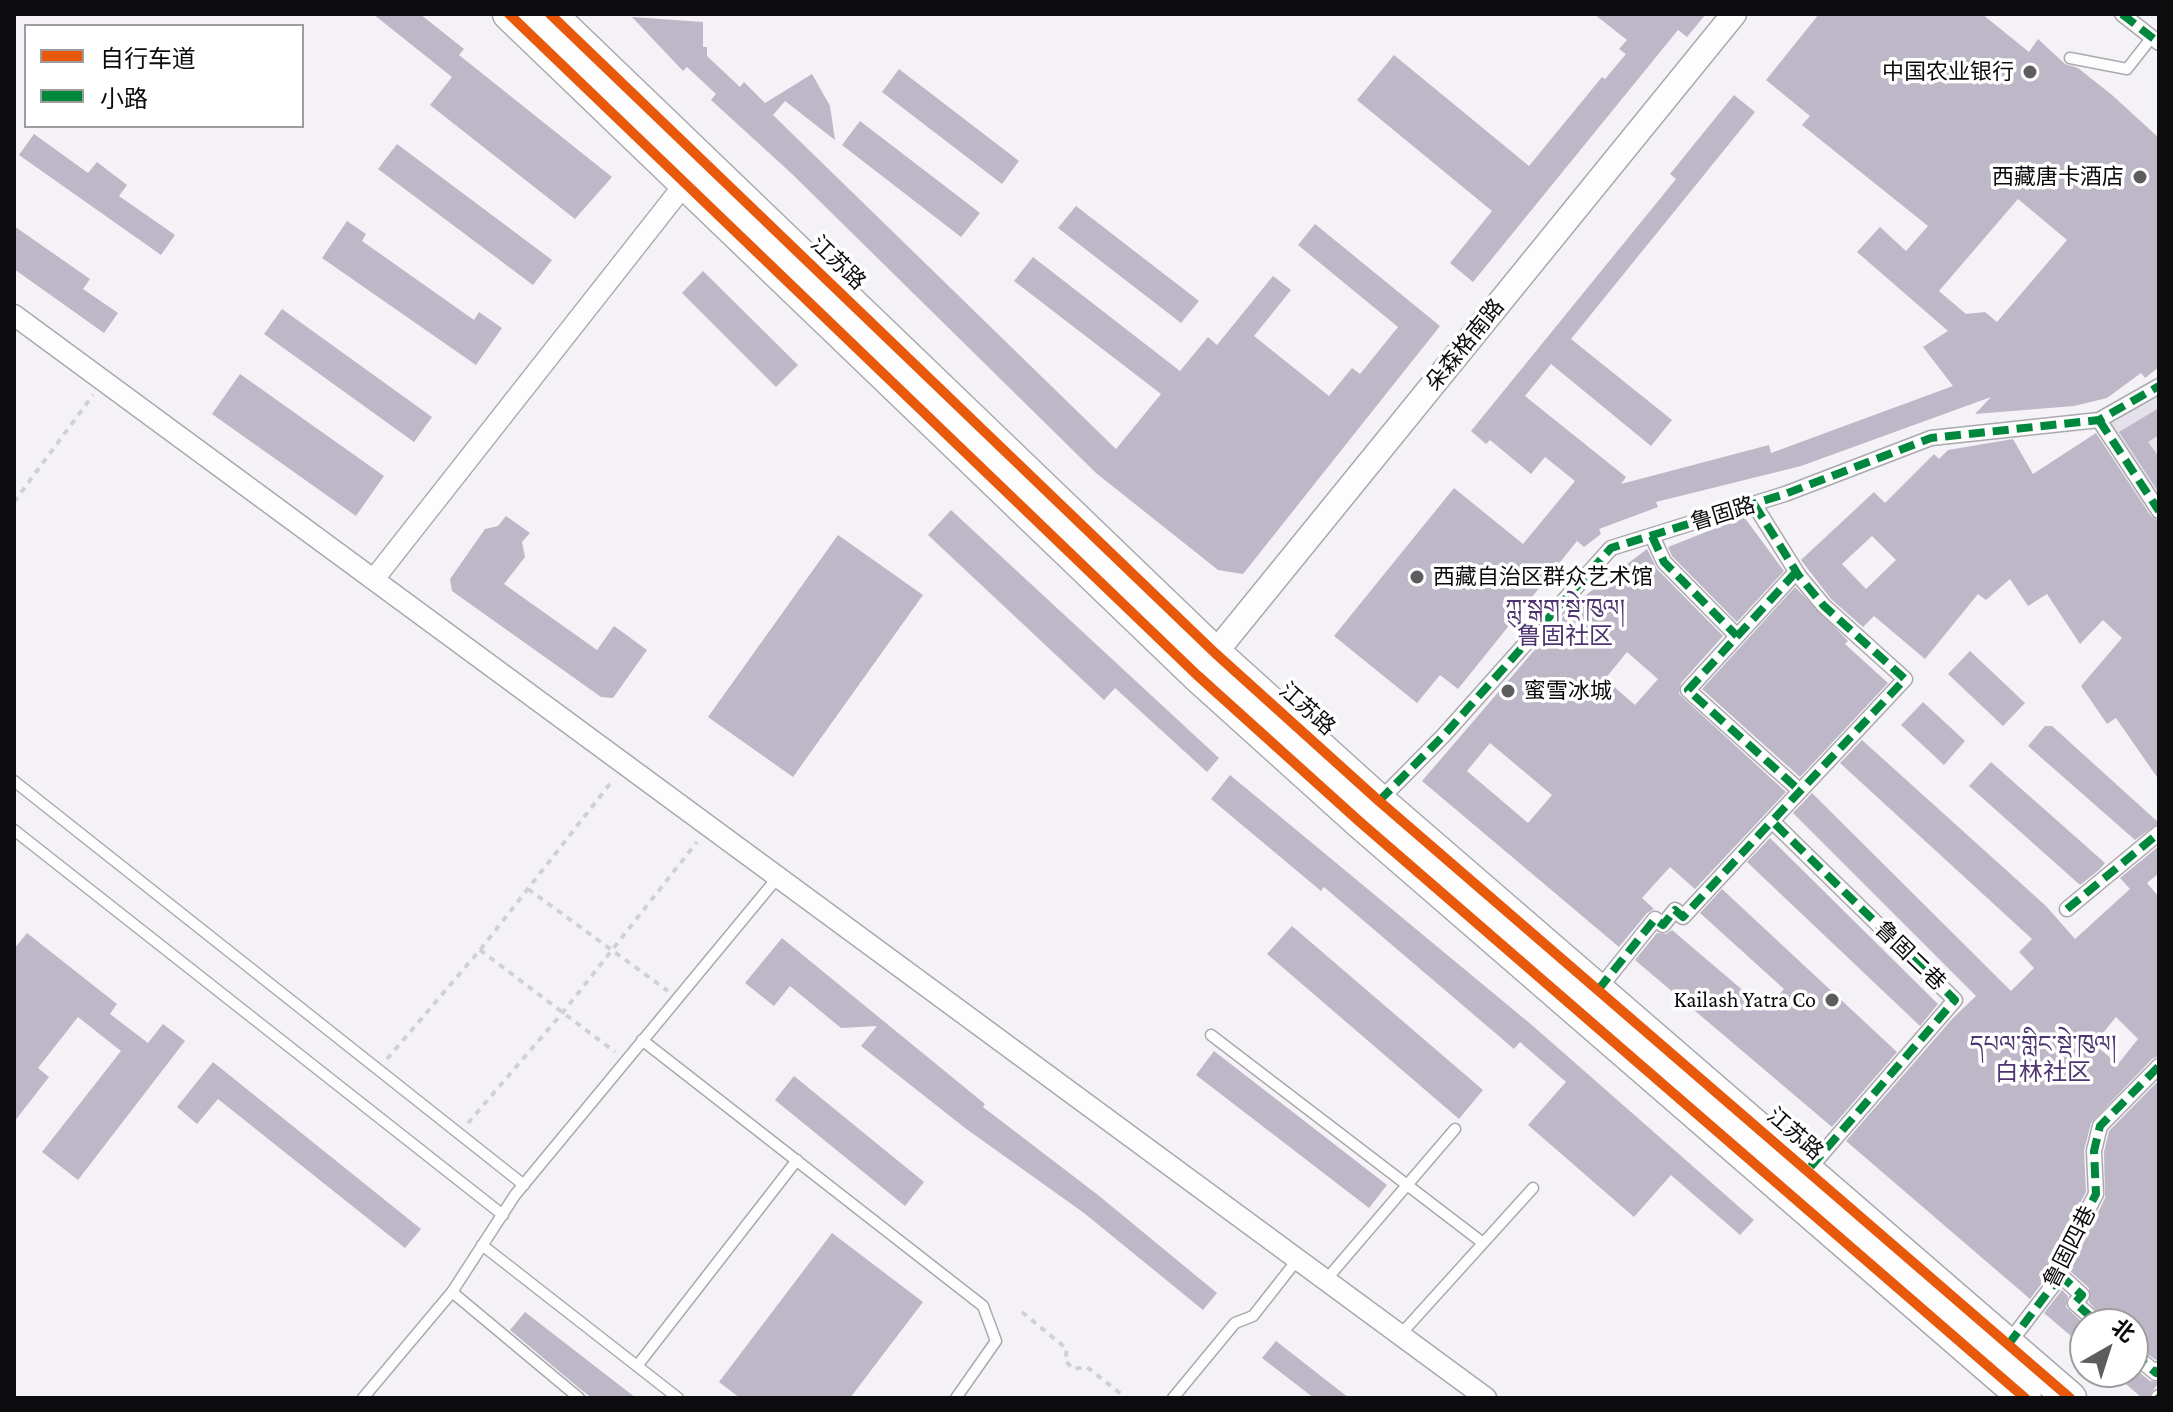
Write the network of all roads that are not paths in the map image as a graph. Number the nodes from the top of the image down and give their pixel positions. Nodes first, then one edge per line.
1 (509, 14) edge
2 (1734, 14) edge
3 (2122, 14) edge
4 (564, 19) edge
5 (2156, 40) edge
6 (2070, 58) dead end
7 (694, 172) junction
8 (14, 315) edge
9 (2159, 386) edge
10 (2099, 420) junction
11 (1754, 504) junction
12 (2159, 511) edge
13 (1652, 536) junction
14 (1796, 572) junction
15 (374, 579) junction
16 (1737, 636) junction
17 (1206, 664) junction
18 (14, 781) edge
19 (1795, 786) junction
20 (1379, 801) junction
21 (1772, 821) junction
22 (14, 830) edge
23 (2159, 833) edge
24 (778, 877) junction
25 (2067, 909) dead end
26 (1598, 990) junction
27 (1211, 1035) dead end
28 (642, 1040) junction
29 (2159, 1066) edge
30 (1455, 1129) dead end
31 (797, 1160) junction
32 (1807, 1171) junction
33 (524, 1185) junction
34 (1406, 1185) junction
35 (1533, 1188) dead end
36 (503, 1215) junction
37 (1483, 1243) junction
38 (482, 1245) junction
39 (1297, 1260) junction
40 (2059, 1274) junction
41 (1325, 1281) junction
42 (452, 1292) junction
43 (2081, 1308) edge
44 (1400, 1335) junction
45 (2008, 1345) junction
46 (637, 1366) junction
47 (1463, 1392) edge
48 (363, 1398) edge
49 (579, 1398) edge
50 (678, 1398) edge
51 (956, 1398) edge
52 (1173, 1398) edge
53 (1486, 1398) edge
54 (2025, 1398) edge
55 (2070, 1398) edge

1 - 7 highway, 江苏路
2 - 17 street, 朵森格南路
3 - 5 street
4 - 7 highway, 江苏路
5 - 6 lane
7 - 15 street
7 - 17 highway, 江苏路
8 - 15 street
9 - 10 street, 鲁固路
10 - 11 street, 鲁固路
10 - 12 street
11 - 13 street, 鲁固路
11 - 14 street
13 - 16 street
13 - 20 street, 鲁固路
14 - 16 street
14 - 19 street
15 - 24 street
16 - 19 street
17 - 20 highway, 江苏路
17 - 54 highway, 江苏路
18 - 33 lane
19 - 21 street
20 - 26 highway, 江苏路
21 - 26 street
21 - 32 street, 鲁固二巷
22 - 36 lane
23 - 25 street
24 - 28 lane
24 - 39 street
26 - 32 highway, 江苏路
27 - 34 lane
28 - 31 lane
28 - 33 lane
29 - 40 street, 鲁固四巷
30 - 34 lane
31 - 46 lane
31 - 51 lane
32 - 45 highway, 江苏路
33 - 36 lane
34 - 37 lane
34 - 41 lane
35 - 37 lane
36 - 38 lane
37 - 44 lane
38 - 42 lane
38 - 46 lane
39 - 41 street
39 - 52 lane
40 - 43 street
40 - 45 street, 鲁固四巷
41 - 44 street
42 - 48 lane
42 - 49 lane
44 - 47 street
45 - 55 highway, 江苏路
46 - 50 lane
47 - 53 street

